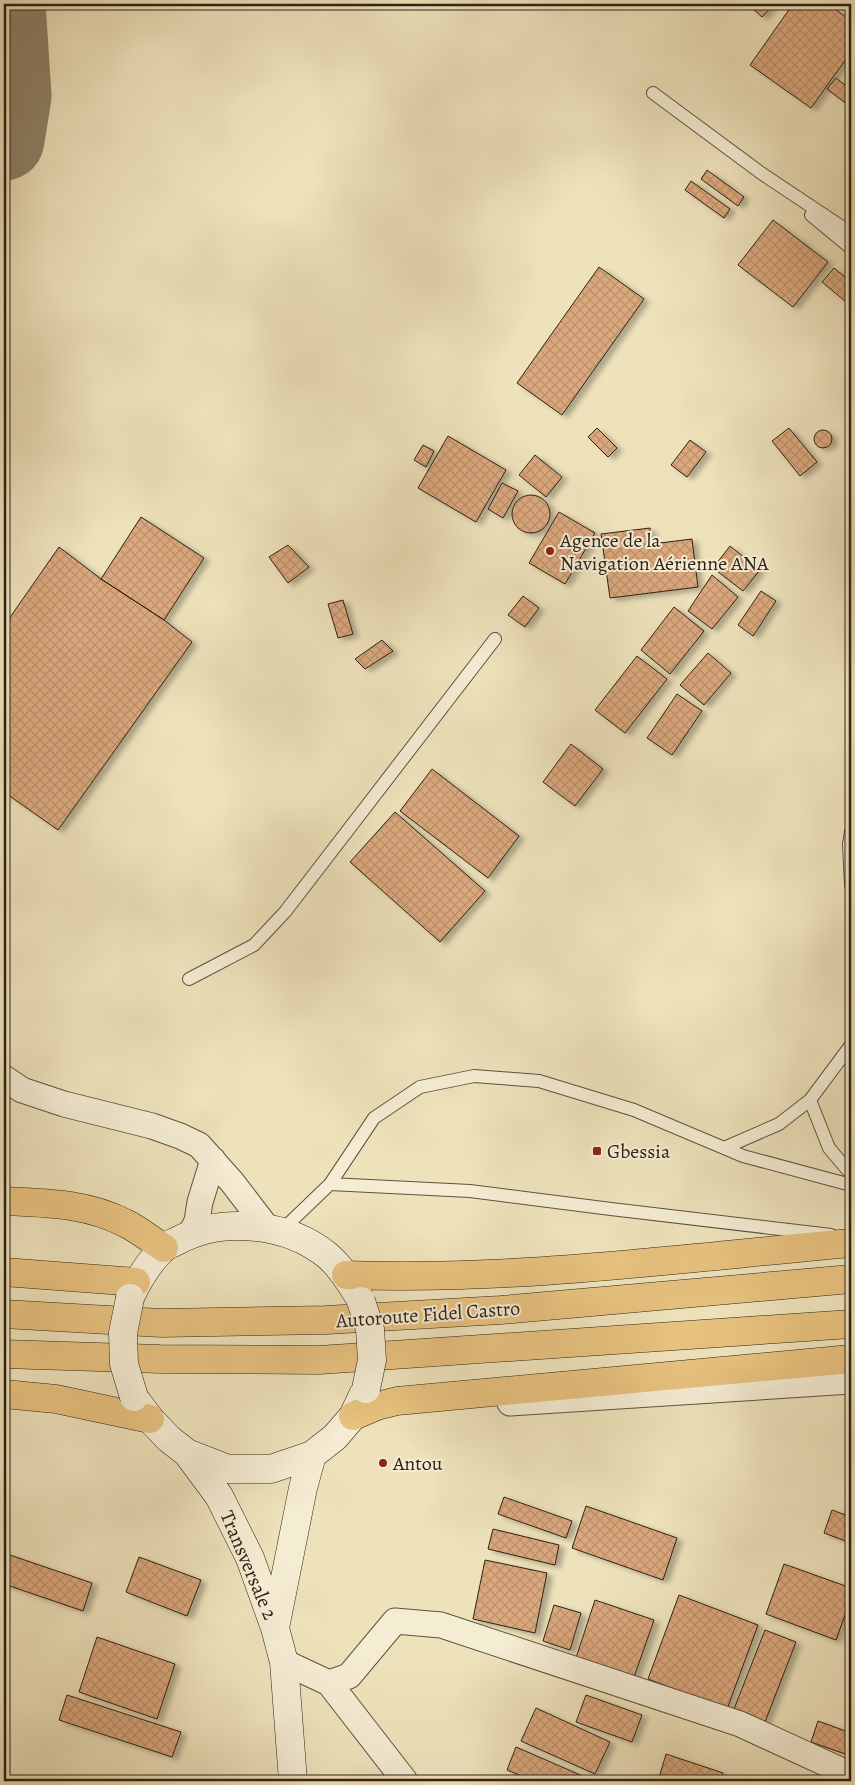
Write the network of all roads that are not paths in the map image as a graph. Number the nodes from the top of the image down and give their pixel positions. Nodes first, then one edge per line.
1 (653, 93) dead end
2 (761, 173) junction
3 (851, 233) edge
4 (851, 248) edge
5 (496, 640) dead end
6 (851, 832) edge
7 (851, 885) edge
8 (189, 979) dead end
9 (851, 1045) edge
10 (4, 1078) edge
11 (810, 1100) junction
12 (724, 1148) junction
13 (213, 1160) junction
14 (851, 1174) edge
15 (330, 1184) junction
16 (851, 1185) edge
17 (4, 1201) edge
18 (274, 1231) junction
19 (191, 1233) junction
20 (851, 1237) edge
21 (851, 1243) edge
22 (164, 1248) junction
23 (4, 1272) edge
24 (346, 1275) junction
25 (851, 1279) edge
26 (133, 1290) junction
27 (4, 1314) edge
28 (851, 1324) edge
29 (4, 1354) edge
30 (851, 1359) edge
31 (851, 1381) edge
32 (4, 1394) edge
33 (360, 1406) junction
34 (150, 1419) junction
35 (187, 1453) junction
36 (312, 1454) junction
37 (275, 1628) junction
38 (284, 1662) junction
39 (329, 1683) junction
40 (851, 1775) edge
41 (293, 1781) edge
42 (406, 1781) edge

1 - 2 lane
2 - 3 lane
2 - 4 lane
5 - 8 lane
6 - 7 lane
9 - 11 lane
10 - 13 street
11 - 12 lane
11 - 14 lane
12 - 15 lane
12 - 16 lane
13 - 18 street
13 - 19 street
15 - 18 lane
15 - 20 lane
17 - 22 highway
18 - 19 main road
18 - 24 main road
19 - 22 main road
21 - 24 highway
22 - 26 main road
23 - 26 highway
24 - 33 main road, bridge
25 - 27 highway, Autoroute Fidel Castro
26 - 34 main road, bridge
28 - 29 highway, Autoroute Fidel Castro
30 - 33 highway
31 - 33 street
32 - 34 highway
33 - 36 main road
34 - 35 main road
35 - 36 main road
35 - 37 main road, Transversale 2
36 - 37 main road, Transversale 2
37 - 38 main road, Transversale 2
38 - 39 street
38 - 41 main road, Transversale 2
39 - 40 street
39 - 42 street

